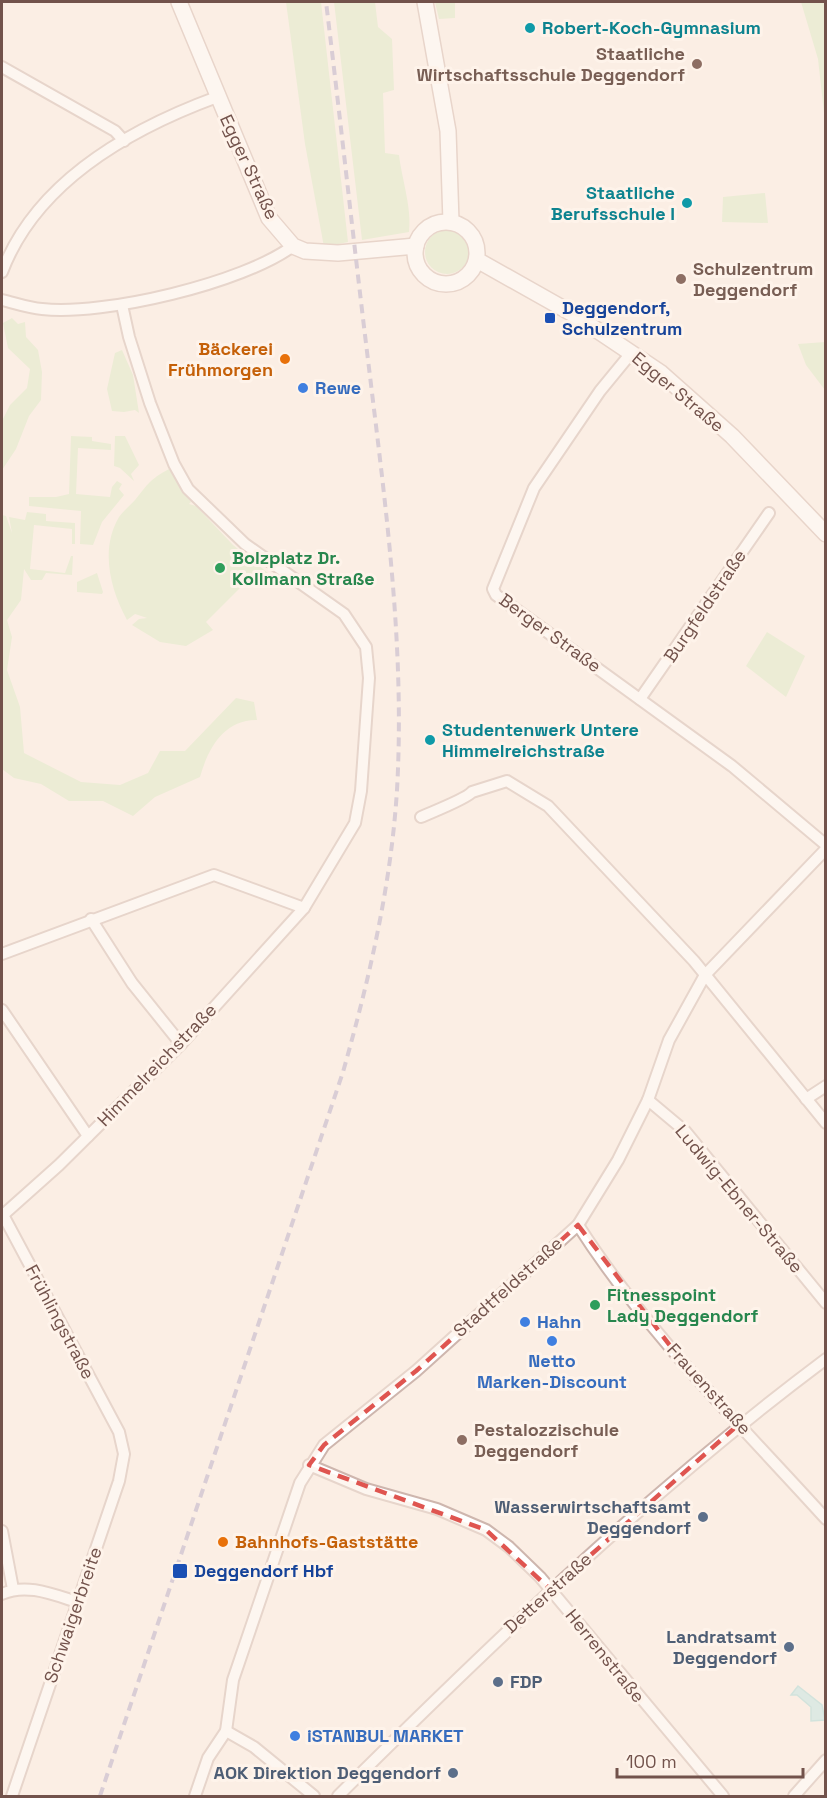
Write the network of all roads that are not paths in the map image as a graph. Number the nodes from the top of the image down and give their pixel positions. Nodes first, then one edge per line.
1 (179, 2) edge
2 (425, 2) edge
3 (2, 67) edge
4 (217, 97) junction
5 (124, 141) junction
6 (451, 222) junction
7 (293, 246) junction
8 (416, 246) junction
9 (477, 260) junction
10 (2, 272) edge
11 (2, 300) edge
12 (122, 305) junction
13 (632, 352) junction
14 (769, 513) dead end
15 (825, 534) edge
16 (640, 699) junction
17 (421, 817) dead end
18 (825, 848) edge
19 (304, 908) junction
20 (91, 920) junction
21 (2, 954) edge
22 (705, 975) junction
23 (2, 1010) edge
24 (182, 1044) junction
25 (825, 1086) edge
26 (807, 1099) junction
27 (648, 1100) junction
28 (825, 1123) edge
29 (88, 1136) junction
30 (2, 1214) edge
31 (578, 1225) junction
32 (825, 1303) edge
33 (825, 1359) edge
34 (738, 1425) junction
35 (119, 1432) joint
36 (309, 1465) junction
37 (825, 1519) edge
38 (2, 1531) edge
39 (13, 1589) junction
40 (551, 1590) junction
41 (2, 1594) edge
42 (77, 1602) junction
43 (226, 1731) junction
44 (825, 1760) edge
45 (12, 1797) edge
46 (195, 1797) edge
47 (314, 1797) edge
48 (338, 1797) edge
49 (723, 1797) edge
50 (794, 1797) edge

1 - 4 street, Egger Straße
2 - 6 street
3 - 5 street
4 - 5 street
4 - 7 street, Egger Straße
5 - 10 street
6 - 8 street
6 - 9 street
7 - 8 street
7 - 12 street
8 - 9 street
9 - 13 street, Egger Straße
11 - 12 street
12 - 19 street, Himmelreichstraße
13 - 15 street, Egger Straße
13 - 16 street, Berger Straße
14 - 16 street, Burgfeldstraße
16 - 18 street, Berger Straße
17 - 22 street
18 - 22 street, Stadtfeldstraße
19 - 20 street
19 - 24 street, Himmelreichstraße
20 - 21 street
20 - 24 street
22 - 26 street
22 - 27 street, Stadtfeldstraße
23 - 29 street
24 - 29 street, Himmelreichstraße
25 - 26 street
26 - 28 street
27 - 31 street, Stadtfeldstraße
27 - 32 street, Ludwig-Ebner-Straße
29 - 30 street, Himmelreichstraße
30 - 35 street, Frühlingstraße
31 - 34 street, Frauenstraße
31 - 36 street, Stadtfeldstraße
33 - 34 street, Detterstraße
34 - 37 street, Frauenstraße
34 - 40 street, Detterstraße
35 - 42 street, Schwaigerbreite
36 - 40 street, Herrenstraße
36 - 43 street, Stadtfeldstraße
38 - 39 street
39 - 41 street
39 - 42 street
40 - 48 street, Detterstraße
40 - 49 street, Herrenstraße
42 - 45 street, Schwaigerbreite
43 - 46 street
43 - 47 street
44 - 50 street

